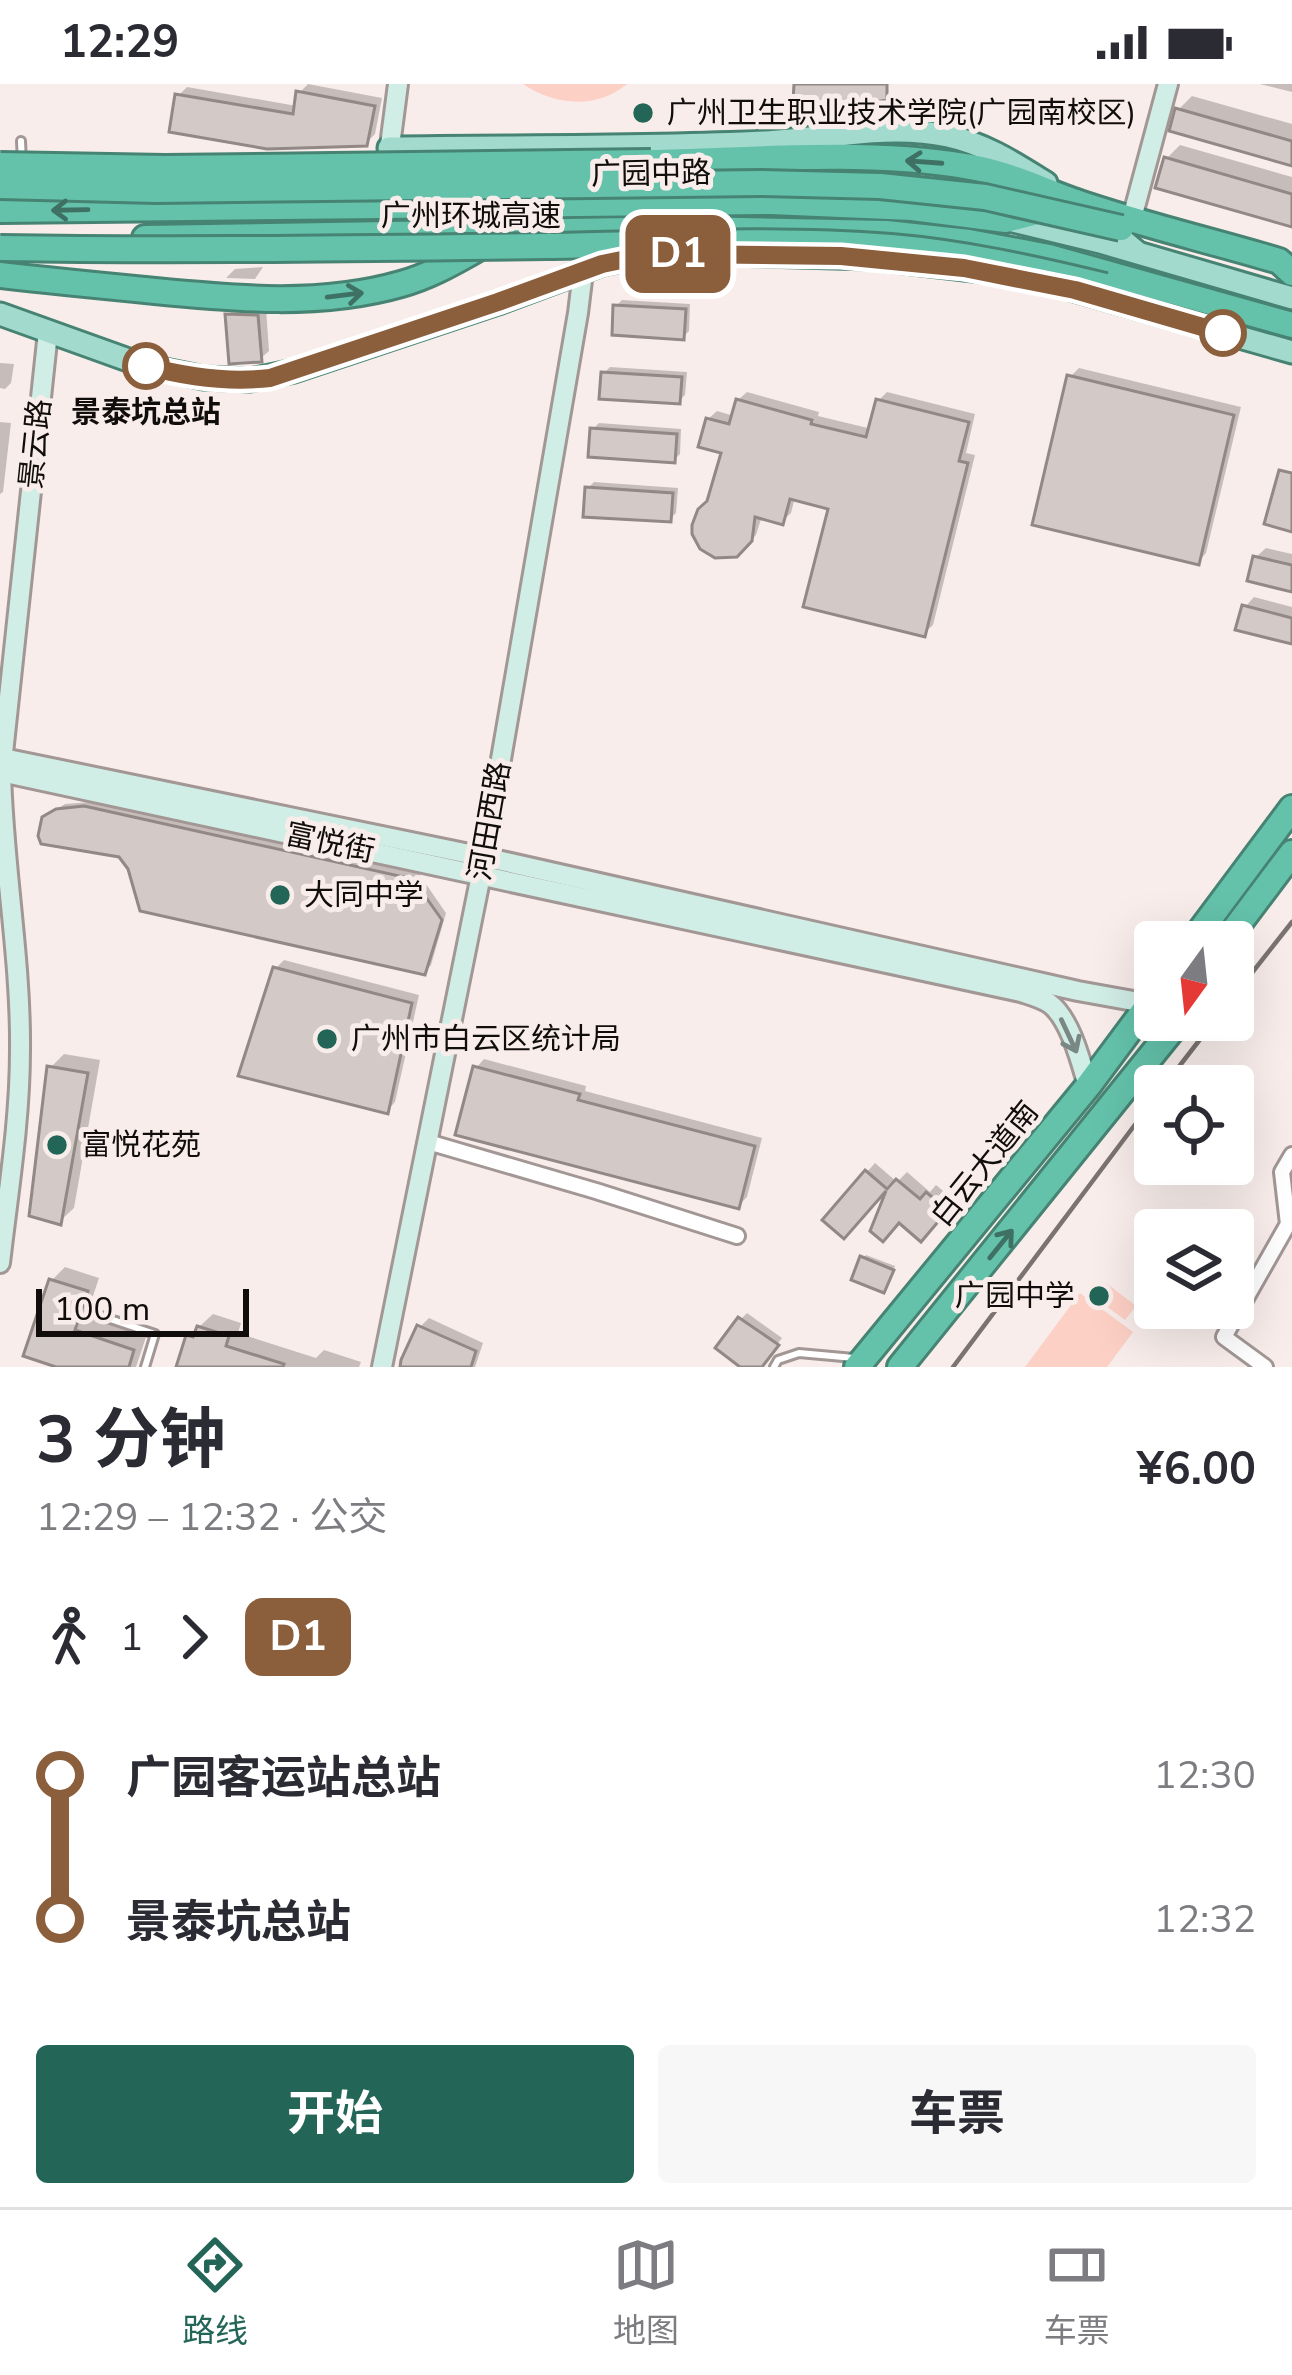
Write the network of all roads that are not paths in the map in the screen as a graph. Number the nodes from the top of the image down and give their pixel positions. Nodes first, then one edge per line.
1 (398, 84) edge
2 (1168, 84) edge
3 (22, 141) dead end
4 (388, 148) junction
5 (0, 165) edge
6 (595, 174) junction
7 (387, 178) junction
8 (7, 182) edge
9 (1076, 202) junction
10 (665, 203) junction
11 (859, 205) junction
12 (386, 208) junction
13 (11, 210) edge
14 (1132, 218) junction
15 (1006, 220) junction
16 (693, 230) junction
17 (505, 233) junction
18 (0, 237) edge
19 (60, 238) junction
20 (0, 249) edge
21 (1137, 252) junction
22 (735, 254) junction
23 (1049, 257) junction
24 (1289, 269) edge
25 (583, 272) junction
26 (987, 272) junction
27 (0, 275) edge
28 (1292, 298) edge
29 (0, 314) edge
30 (1292, 325) edge
31 (49, 332) junction
32 (1292, 339) edge
33 (1292, 352) edge
34 (1, 767) edge
35 (1292, 808) edge
36 (1292, 830) edge
37 (1292, 853) edge
38 (483, 866) junction
39 (1292, 878) edge
40 (1208, 921) edge
41 (1221, 921) edge
42 (1241, 921) edge
43 (6, 923) edge
44 (1254, 928) edge
45 (1134, 998) edge
46 (1134, 1025) edge
47 (10, 1037) edge
48 (1162, 1041) edge
49 (1088, 1085) junction
50 (428, 1142) junction
51 (1292, 1155) edge
52 (737, 1236) dead end
53 (0, 1263) edge
54 (92, 1313) dead end
55 (860, 1363) edge
56 (145, 1367) edge
57 (382, 1367) edge
58 (774, 1367) edge
59 (900, 1367) edge
60 (1265, 1367) edge

1 - 4 street
2 - 14 street
3 - 8 lane
4 - 7 street
4 - 9 main road
9 -> 5 highway, bridge
6 - 7 main road
6 - 10 main road
6 - 11 main road
7 - 8 main road
7 - 12 street
8 - 13 lane
8 - 24 highway, 广州环城高速, bridge
9 - 14 highway
9 - 15 highway
9 - 21 main road
10 - 11 highway, 广园中路
10 - 12 highway, 广园中路
11 - 15 highway, 广园中路
12 -> 13 highway, 广园中路
14 - 24 highway
15 - 21 main road, 广园中路
16 - 17 highway, 广园中路
16 - 22 main road
16 - 23 highway, 广园中路
17 - 19 highway, 广园中路
17 - 25 main road
27 -> 17 highway
18 - 19 main road, 广园中路
19 - 20 highway
20 - 32 highway, 广州环城高速, bridge
21 - 28 main road, 广园中路
22 - 25 main road
22 - 26 main road
23 - 26 main road
23 - 30 highway, 广园中路
25 - 31 main road
25 - 38 street, 河田西路
26 - 33 main road
29 - 31 main road
31 - 34 street, 景云路
34 - 38 street, 富悦街
34 - 43 street
35 - 40 highway
36 - 41 highway
37 - 42 highway
38 - 45 street, 富悦街
38 -> 49 street, 富悦街
38 - 50 street, 河田西路
39 - 44 highway
43 - 47 street
46 - 49 highway, 白云大道南
47 - 53 street
59 -> 48 highway, 白云大道南
49 - 55 highway, 白云大道南
50 - 52 street
50 - 57 street, 河田西路
51 - 60 street
54 - 56 lane
55 - 58 lane

